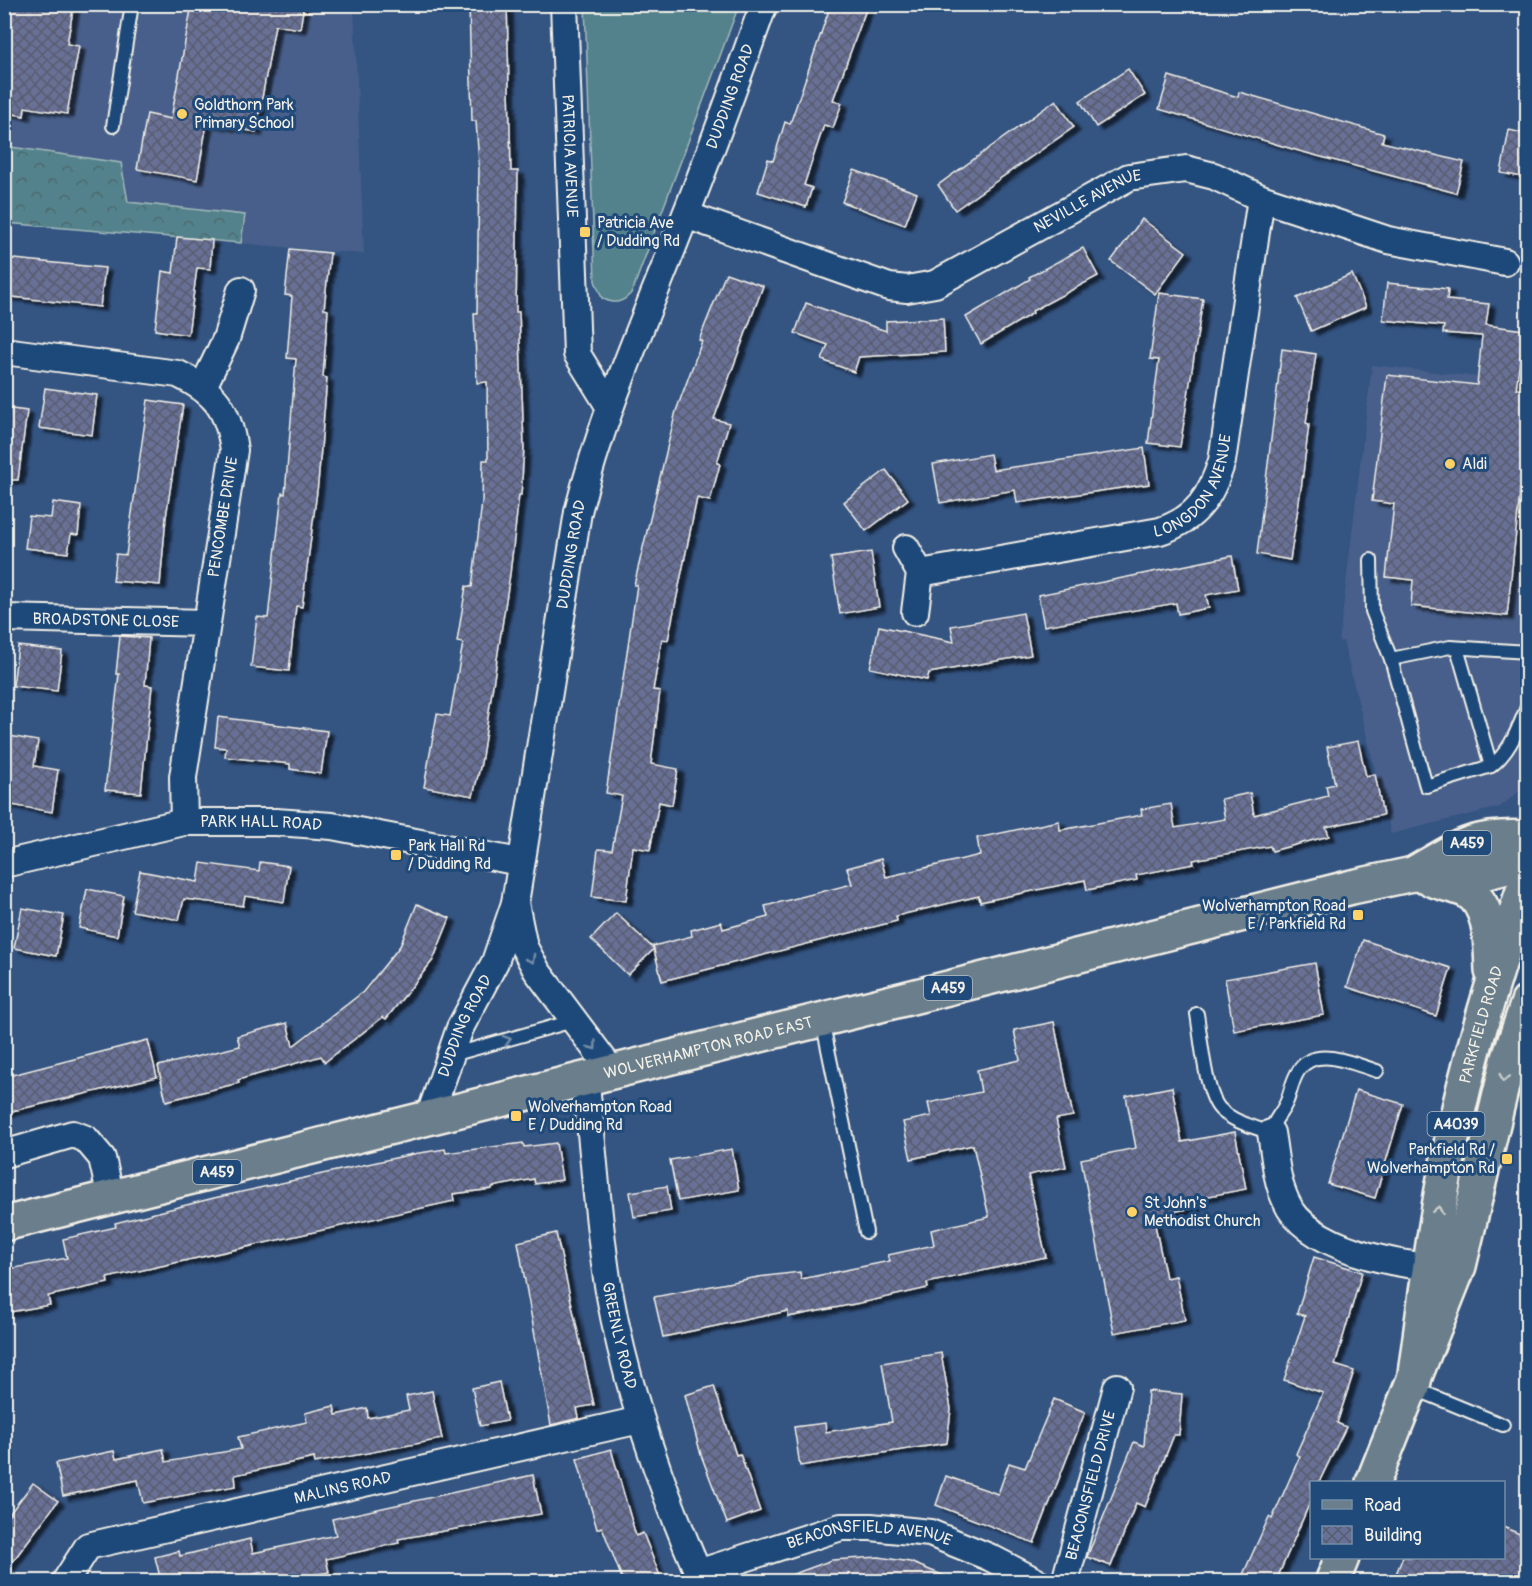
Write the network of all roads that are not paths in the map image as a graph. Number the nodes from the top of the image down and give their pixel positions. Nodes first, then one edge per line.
1 (132, 4) edge
2 (564, 4) edge
3 (764, 4) edge
4 (113, 126) dead end
5 (1261, 198) junction
6 (686, 215) junction
7 (1505, 262) dead end
8 (241, 290) dead end
9 (4, 351) edge
10 (203, 387) junction
11 (609, 406) junction
12 (906, 548) dead end
13 (1371, 560) dead end
14 (920, 573) junction
15 (915, 612) dead end
16 (4, 618) edge
17 (207, 623) junction
18 (1457, 648) junction
19 (1527, 652) edge
20 (1391, 659) junction
21 (1527, 705) edge
22 (1491, 766) junction
23 (184, 822) junction
24 (1527, 838) edge
25 (1527, 849) edge
26 (520, 862) junction
27 (4, 864) edge
28 (1413, 874) junction
29 (1527, 876) edge
30 (514, 903) junction
31 (1493, 982) junction
32 (1527, 1002) edge
33 (1197, 1014) dead end
34 (821, 1019) junction
35 (573, 1021) junction
36 (451, 1055) junction
37 (1377, 1071) dead end
38 (598, 1075) junction
39 (429, 1118) junction
40 (1271, 1133) junction
41 (4, 1154) edge
42 (111, 1198) junction
43 (4, 1224) edge
44 (866, 1232) dead end
45 (1443, 1267) junction
46 (1117, 1387) dead end
47 (1413, 1388) junction
48 (640, 1420) junction
49 (1503, 1425) dead end
50 (1373, 1481) edge
51 (1341, 1559) edge
52 (700, 1577) edge
53 (65, 1581) edge
54 (1037, 1581) edge
55 (1065, 1581) edge
56 (1332, 1581) edge

1 - 4 lane
2 - 11 street, PATRICIA AVENUE
3 - 6 street, DUDDING ROAD
5 - 6 street, NEVILLE AVENUE
5 - 7 street, NEVILLE AVENUE
5 - 14 street, LONGDON AVENUE
6 - 11 street, DUDDING ROAD
8 - 10 street
9 - 10 street, PENCOMBE DRIVE
10 - 17 street, PENCOMBE DRIVE
11 - 26 street, DUDDING ROAD
12 - 14 street
13 - 20 lane
14 - 15 street
16 - 17 street, BROADSTONE CLOSE
17 - 23 street, PENCOMBE DRIVE
18 - 19 lane
18 - 20 lane
18 - 22 lane
20 - 22 lane
21 - 22 lane
23 - 26 street, PARK HALL ROAD
23 - 27 street, PARK HALL ROAD
24 - 28 main road, WOLVERHAMPTON ROAD EAST / A459
25 - 28 main road, WOLVERHAMPTON ROAD EAST / A459
26 - 30 street, DUDDING ROAD
28 - 31 main road
28 - 34 main road, WOLVERHAMPTON ROAD EAST / A459
29 - 31 main road, PARKFIELD ROAD / A4039
30 -> 35 street
30 - 36 street, DUDDING ROAD
45 -> 31 main road, PARKFIELD ROAD / A4039
32 -> 45 main road, PARKFIELD ROAD / A4039
33 - 40 lane
34 - 38 main road, WOLVERHAMPTON ROAD EAST / A459
34 - 44 lane
36 -> 35 lane
35 -> 38 street
36 - 39 street, DUDDING ROAD
37 - 40 lane
38 - 39 main road, WOLVERHAMPTON ROAD EAST / A459
38 - 48 street, GREENLY ROAD
39 - 42 main road, WOLVERHAMPTON ROAD EAST / A459
40 - 45 street
41 - 42 street
42 - 43 main road, WOLVERHAMPTON ROAD EAST / A459
45 - 47 main road, PARKFIELD ROAD / A4039
46 - 55 street, BEACONSFIELD DRIVE
47 - 49 lane
47 - 50 main road, PARKFIELD ROAD / A4039
48 - 52 street, GREENLY ROAD
48 - 53 street, MALINS ROAD
51 - 56 main road
52 - 54 street, BEACONSFIELD AVENUE

